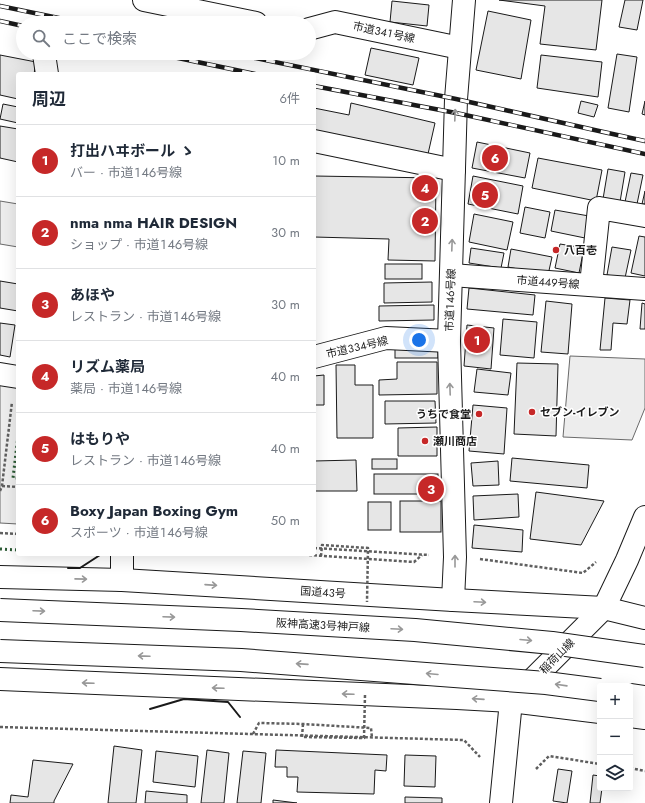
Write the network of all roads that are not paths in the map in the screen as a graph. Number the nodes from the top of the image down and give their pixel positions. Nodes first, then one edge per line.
1 (144, 0) edge
2 (464, 0) edge
3 (222, 16) edge
4 (316, 27) edge
5 (460, 48) junction
6 (316, 141) edge
7 (454, 170) junction
8 (645, 216) edge
9 (451, 275) junction
10 (591, 285) junction
11 (645, 288) edge
12 (449, 341) junction
13 (316, 356) edge
14 (0, 374) edge
15 (16, 377) edge
16 (645, 517) edge
17 (122, 556) edge
18 (0, 577) edge
19 (122, 580) junction
20 (453, 600) junction
21 (604, 608) junction
22 (0, 610) edge
23 (645, 618) edge
24 (0, 650) edge
25 (645, 656) edge
26 (0, 679) edge
27 (597, 690) edge
28 (633, 695) edge
29 (645, 697) edge
30 (511, 702) junction
31 (597, 712) edge
32 (633, 716) edge
33 (645, 718) edge
34 (501, 803) edge

1 - 3 main road
2 - 5 main road, 市道１４６号線
4 - 5 main road, 市道３４１号線
7 -> 5 main road, 市道１４６号線
6 - 7 main road
9 -> 7 main road, 市道１４６号線
8 - 10 main road
9 - 10 main road, 市道４４９号線
9 - 12 main road, 市道１４６号線
10 - 11 main road, 市道４４９号線
12 - 13 main road, 市道３３４号線
20 -> 12 main road, 市道１４６号線
14 - 15 main road
16 - 21 main road, 稲荷山線
17 - 19 main road
18 -> 19 main road, 国道43号
19 -> 20 main road, 国道43号
20 -> 21 main road, 国道43号
21 - 23 main road, 国道43号
21 - 30 main road, 稲荷山線
22 -> 25 main road, 阪神高速3号神戸線, bridge
27 -> 24 main road, bridge
30 -> 26 main road
28 - 29 main road
30 - 31 main road
30 - 34 main road
32 - 33 main road

